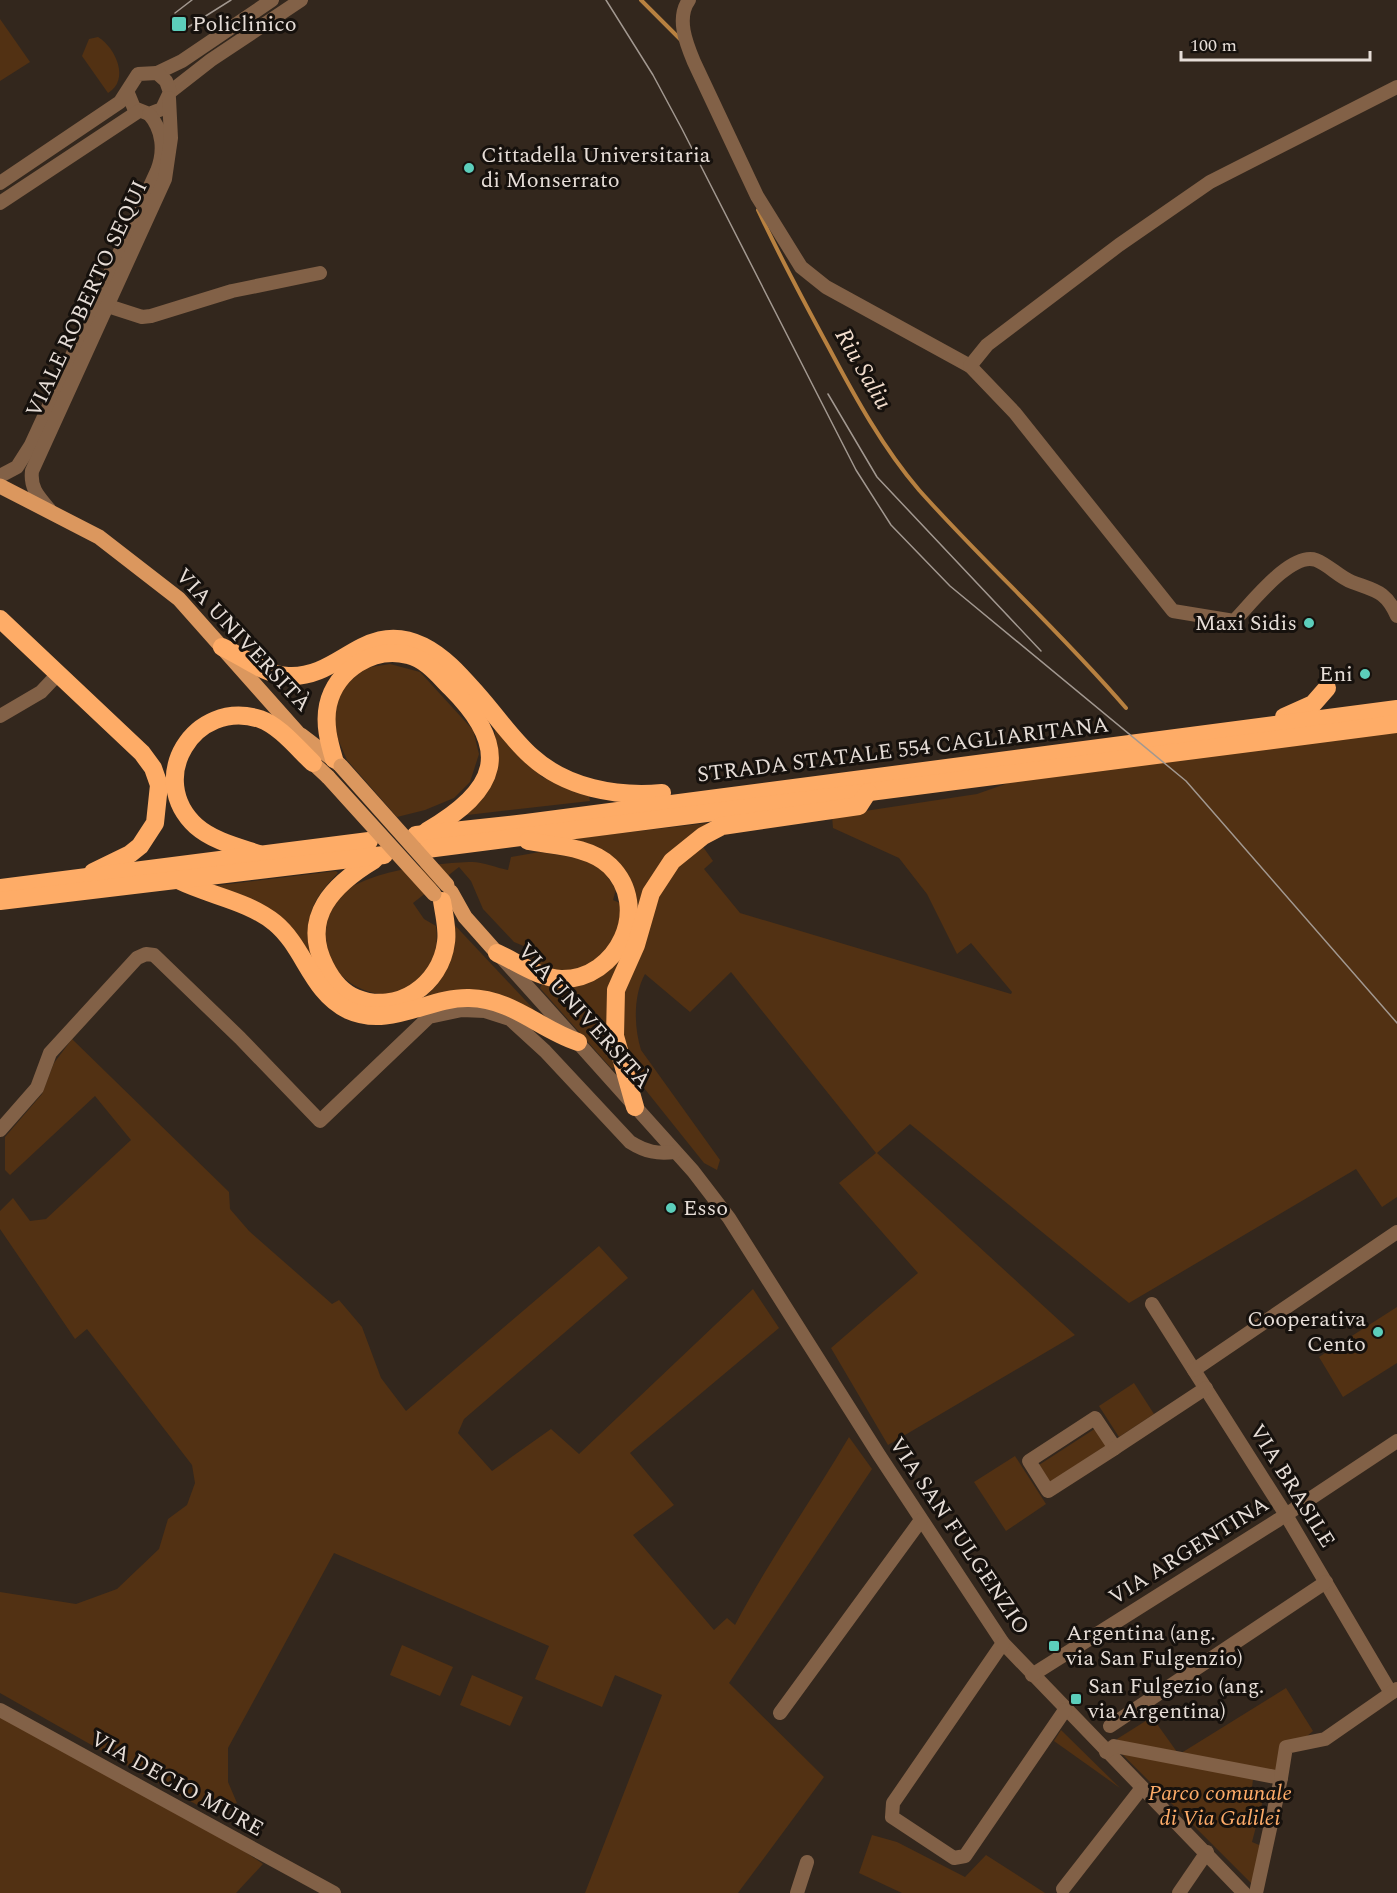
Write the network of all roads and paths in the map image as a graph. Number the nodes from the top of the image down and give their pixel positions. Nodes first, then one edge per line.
1 (272, 0) edge
2 (301, 0) edge
3 (689, 0) edge
4 (157, 73) junction
5 (1397, 87) edge
6 (127, 91) junction
7 (169, 95) junction
8 (144, 112) junction
9 (0, 183) edge
10 (0, 204) edge
11 (320, 273) dead end
12 (108, 306) junction
13 (970, 366) junction
14 (0, 476) edge
15 (0, 486) edge
16 (48, 509) junction
17 (1393, 597) edge
18 (1397, 616) edge
19 (0, 619) edge
20 (222, 647) junction
21 (58, 674) junction
22 (1327, 688) dead end
23 (1397, 709) edge
24 (0, 716) edge
25 (1397, 724) edge
26 (1266, 725) junction
27 (298, 733) junction
28 (1168, 747) junction
29 (1131, 751) junction
30 (313, 763) junction
31 (337, 763) junction
32 (868, 792) junction
33 (679, 803) junction
34 (511, 838) junction
35 (421, 840) junction
36 (369, 841) dead end
37 (263, 856) junction
38 (80, 878) junction
39 (180, 881) junction
40 (0, 888) edge
41 (443, 895) junction
42 (0, 901) edge
43 (497, 953) junction
44 (578, 1042) junction
45 (635, 1107) junction
46 (0, 1130) edge
47 (672, 1149) junction
48 (687, 1165) joint
49 (1397, 1232) edge
50 (1152, 1304) dead end
51 (1194, 1370) junction
52 (1206, 1388) junction
53 (1397, 1441) edge
54 (1115, 1448) junction
55 (1287, 1515) junction
56 (921, 1520) junction
57 (1326, 1582) junction
58 (1003, 1643) junction
59 (1032, 1675) junction
60 (1394, 1691) edge
61 (0, 1710) edge
62 (1065, 1710) junction
63 (780, 1713) dead end
64 (1110, 1726) dead end
65 (1106, 1752) junction
66 (1281, 1778) junction
67 (1141, 1788) junction
68 (1207, 1852) junction
69 (807, 1862) dead end
70 (1063, 1889) dead end
71 (325, 1891) edge
72 (796, 1893) edge
73 (1179, 1893) edge
74 (1244, 1893) edge
75 (1256, 1893) edge

1 - 4 street
2 - 7 street
3 - 13 street
4 - 6 street
4 - 7 street
5 - 13 street
6 - 8 street
6 - 9 street
7 - 8 street
7 - 12 street, VIALE ROBERTO SEQUI
8 - 10 street
8 - 14 street, VIALE ROBERTO SEQUI
11 - 12 street
12 - 16 street, VIALE ROBERTO SEQUI
13 - 17 street
15 - 16 main road, VIA UNIVERSITÀ
16 - 20 main road, VIA UNIVERSITÀ
17 - 18 street
19 - 21 highway
20 - 27 main road, VIA UNIVERSITÀ
20 - 33 highway
21 - 24 street
21 - 38 highway
22 - 26 highway
23 - 26 highway, STRADA STATALE 554 CAGLIARITANA
25 - 28 highway, STRADA STATALE 554 CAGLIARITANA
26 - 28 highway, STRADA STATALE 554 CAGLIARITANA
27 - 30 main road, VIA UNIVERSITÀ
27 - 31 main road, VIA UNIVERSITÀ
28 - 29 highway, STRADA STATALE 554 CAGLIARITANA
29 - 32 highway, STRADA STATALE 554 CAGLIARITANA
29 - 33 highway, STRADA STATALE 554 CAGLIARITANA
30 - 37 highway
30 - 41 main road, VIA UNIVERSITÀ, bridge
31 - 35 highway
31 - 41 main road, VIA UNIVERSITÀ, bridge
32 - 34 highway, STRADA STATALE 554 CAGLIARITANA
32 - 45 highway
33 - 35 highway, STRADA STATALE 554 CAGLIARITANA
34 - 35 highway, STRADA STATALE 554 CAGLIARITANA
34 - 43 highway
36 - 37 highway
37 - 38 highway
38 - 40 highway
39 - 41 highway
39 - 42 highway
39 - 44 highway
41 - 43 main road, VIA UNIVERSITÀ
43 - 44 street, VIA UNIVERSITÀ
44 - 45 street, VIA UNIVERSITÀ
45 - 47 street, VIA UNIVERSITÀ
46 - 47 street
47 - 48 street, VIA UNIVERSITÀ
48 - 56 street, VIA SAN FULGENZIO
49 - 51 street
50 - 51 street, VIA BRASILE
51 - 52 street, VIA BRASILE
52 - 54 street
52 - 55 street, VIA BRASILE
53 - 55 street, VIA ARGENTINA
54 - 54 street
55 - 57 street, VIA BRASILE
55 - 59 street, VIA ARGENTINA
56 - 58 street, VIA SAN FULGENZIO
56 - 63 street
57 - 60 street, VIA BRASILE
57 - 64 street
58 - 59 street, VIA SAN FULGENZIO
58 - 62 street
59 - 62 street, VIA SAN FULGENZIO
60 - 66 street
61 - 71 street, VIA DECIO MURE
62 - 65 street, VIA SAN FULGENZIO
65 - 66 street
65 - 67 street, VIA SAN FULGENZIO
66 - 75 street
67 - 68 street, VIA SAN FULGENZIO
67 - 70 street
68 - 73 street
68 - 74 street, VIA SAN FULGENZIO
69 - 72 street

